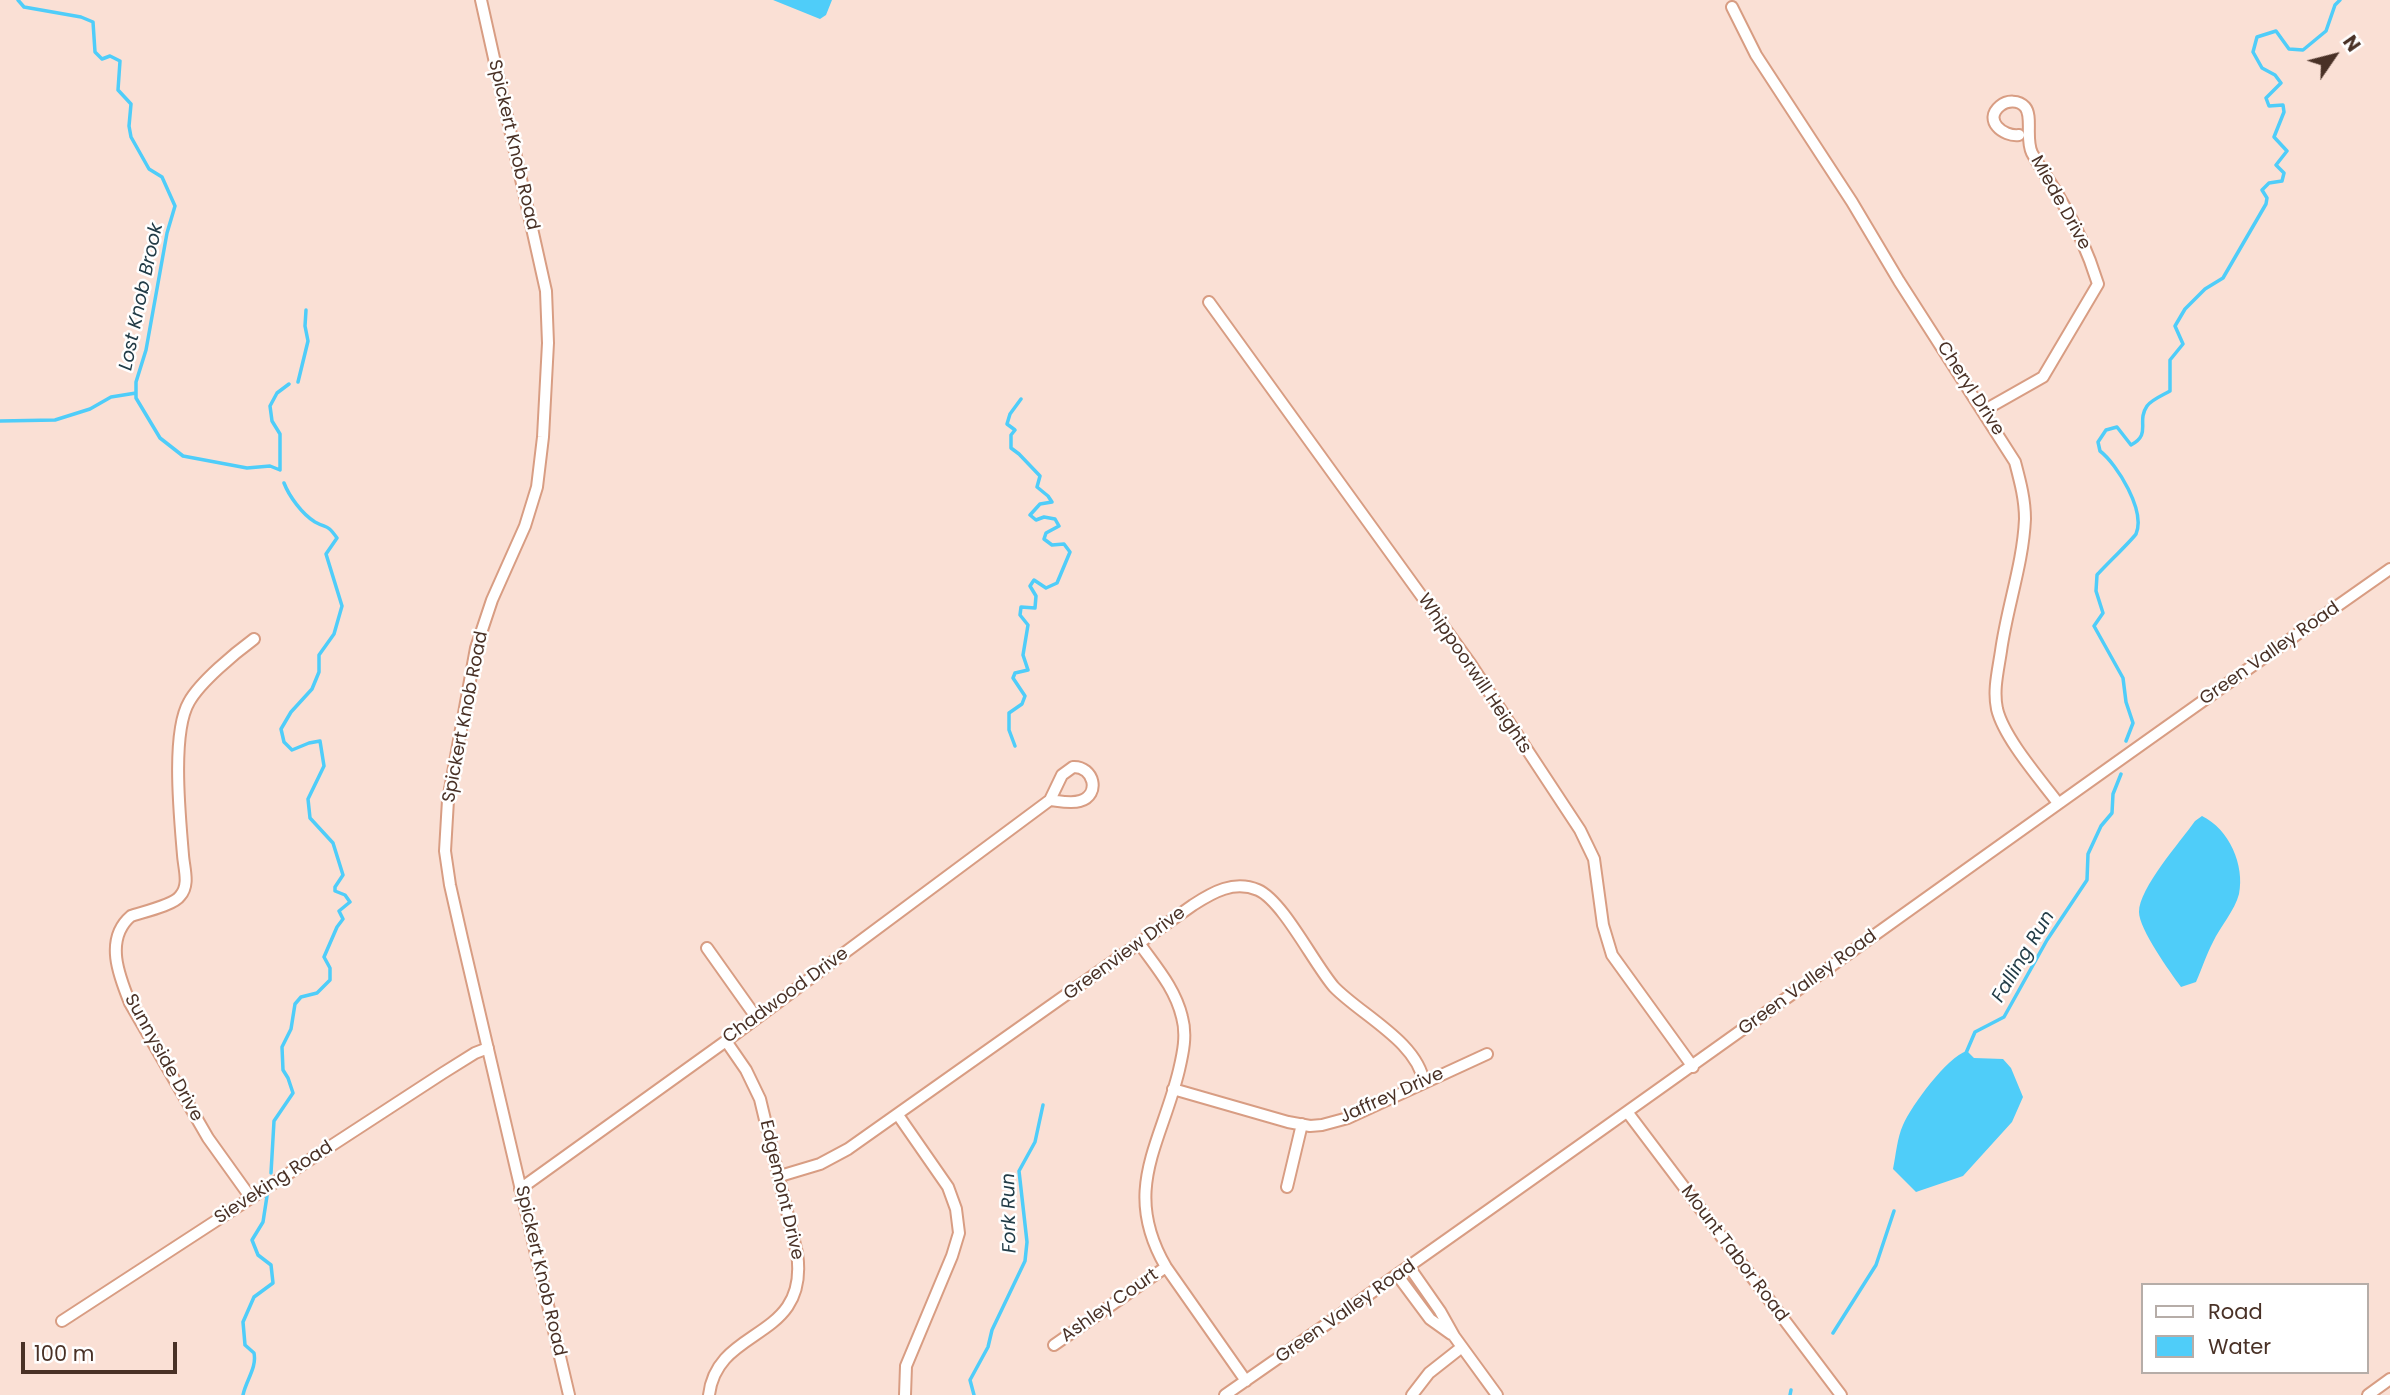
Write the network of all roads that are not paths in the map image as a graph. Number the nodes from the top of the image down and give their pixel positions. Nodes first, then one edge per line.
1 (481, 0) edge
2 (1732, 7) dead end
3 (2019, 135) dead end
4 (1209, 302) dead end
5 (1983, 411) junction
6 (2390, 569) edge
7 (254, 639) dead end
8 (1050, 800) dead end
9 (2058, 803) junction
10 (1139, 943) junction
11 (707, 948) dead end
12 (757, 1017) junction
13 (726, 1041) junction
14 (488, 1048) junction
15 (1487, 1054) dead end
16 (1693, 1067) junction
17 (1424, 1083) junction
18 (1173, 1089) junction
19 (1628, 1113) junction
20 (898, 1115) junction
21 (1302, 1124) junction
22 (780, 1176) junction
23 (1287, 1187) dead end
24 (520, 1189) junction
25 (251, 1198) junction
26 (1166, 1267) junction
27 (1410, 1268) junction
28 (1398, 1276) junction
29 (62, 1321) dead end
30 (1454, 1336) junction
31 (1054, 1345) dead end
32 (1461, 1347) junction
33 (2390, 1379) edge
34 (1246, 1381) junction
35 (569, 1395) edge
36 (709, 1395) edge
37 (905, 1395) edge
38 (1225, 1395) edge
39 (1412, 1395) edge
40 (1497, 1395) edge
41 (1840, 1395) edge
42 (2368, 1395) edge

1 - 14 street, Spickert Knob Road
2 - 5 street, Cheryl Drive
3 - 5 street, Miede Drive
4 - 16 street, Whippoorwill Heights
5 - 9 street, Cheryl Drive
6 - 9 street, Green Valley Road
7 - 25 street, Sunnyside Drive
8 - 12 street, Chadwood Drive
9 - 16 street, Green Valley Road
10 - 17 street, Greenview Drive
10 - 18 street
10 - 20 street, Greenview Drive
11 - 12 street
12 - 13 street, Chadwood Drive
13 - 22 street, Edgemont Drive
13 - 24 street, Chadwood Drive
14 - 24 street, Spickert Knob Road
14 - 25 street, Sieveking Road
15 - 17 street, Jaffrey Drive
16 - 19 street, Green Valley Road
17 - 21 street, Jaffrey Drive
18 - 21 street, Jaffrey Drive
18 - 26 street
19 - 27 street, Green Valley Road
19 - 41 street, Mount Tabor Road
20 - 22 street, Greenview Drive
20 - 37 street
21 - 23 street
22 - 36 street, Edgemont Drive
24 - 35 street, Spickert Knob Road
25 - 29 street, Sieveking Road
26 - 31 street, Ashley Court
26 - 34 street
27 - 28 street, Green Valley Road
27 - 30 street
28 - 30 street
28 - 34 street, Green Valley Road
30 - 32 street
32 - 39 street
32 - 40 street
33 - 42 street
34 - 38 street, Green Valley Road

